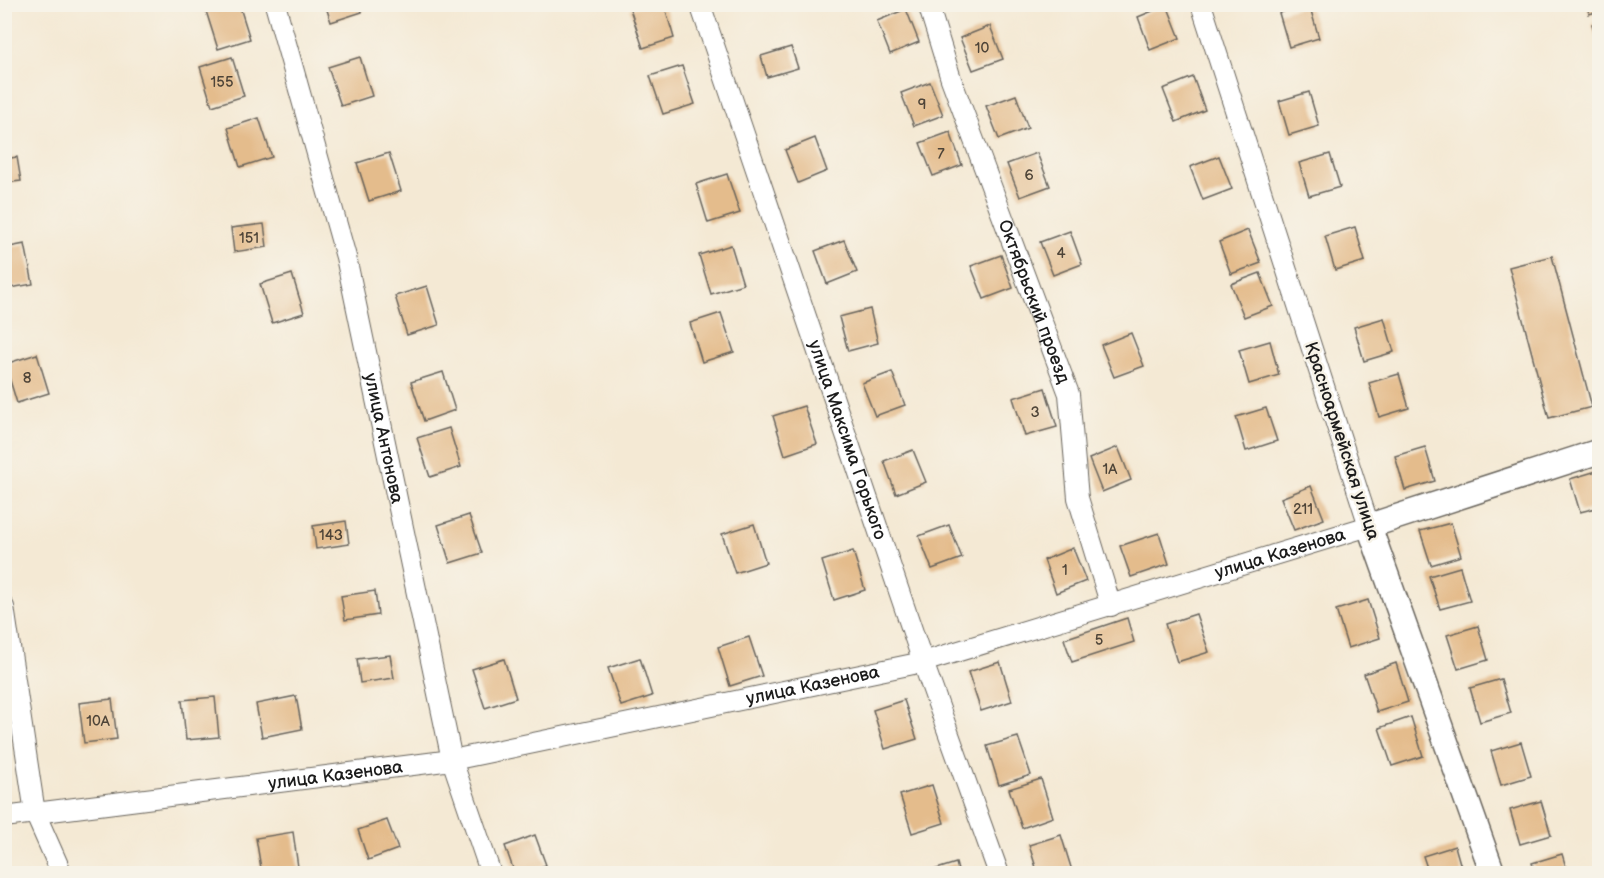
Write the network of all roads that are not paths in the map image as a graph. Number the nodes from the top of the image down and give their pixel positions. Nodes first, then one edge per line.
1 (275, 4) edge
2 (700, 4) edge
3 (928, 4) edge
4 (1201, 4) edge
5 (1599, 451) edge
6 (1369, 526) junction
7 (1111, 606) junction
8 (4, 607) edge
9 (923, 663) junction
10 (452, 760) junction
11 (35, 813) junction
12 (4, 817) edge
13 (62, 873) edge
14 (490, 873) edge
15 (999, 873) edge
16 (1493, 873) edge

1 - 10 street, улица Антонова
2 - 9 street, улица Максима Горького
3 - 7 street, Октябрьский проезд
4 - 6 street, Красноармейская улица
5 - 6 street, улица Казенова
6 - 7 street, улица Казенова
6 - 16 street, Красноармейская улица
7 - 9 street, улица Казенова
8 - 11 street
9 - 10 street, улица Казенова
9 - 15 street, улица Максима Горького
10 - 11 street, улица Казенова
10 - 14 street, улица Антонова
11 - 12 street, улица Казенова
11 - 13 street

